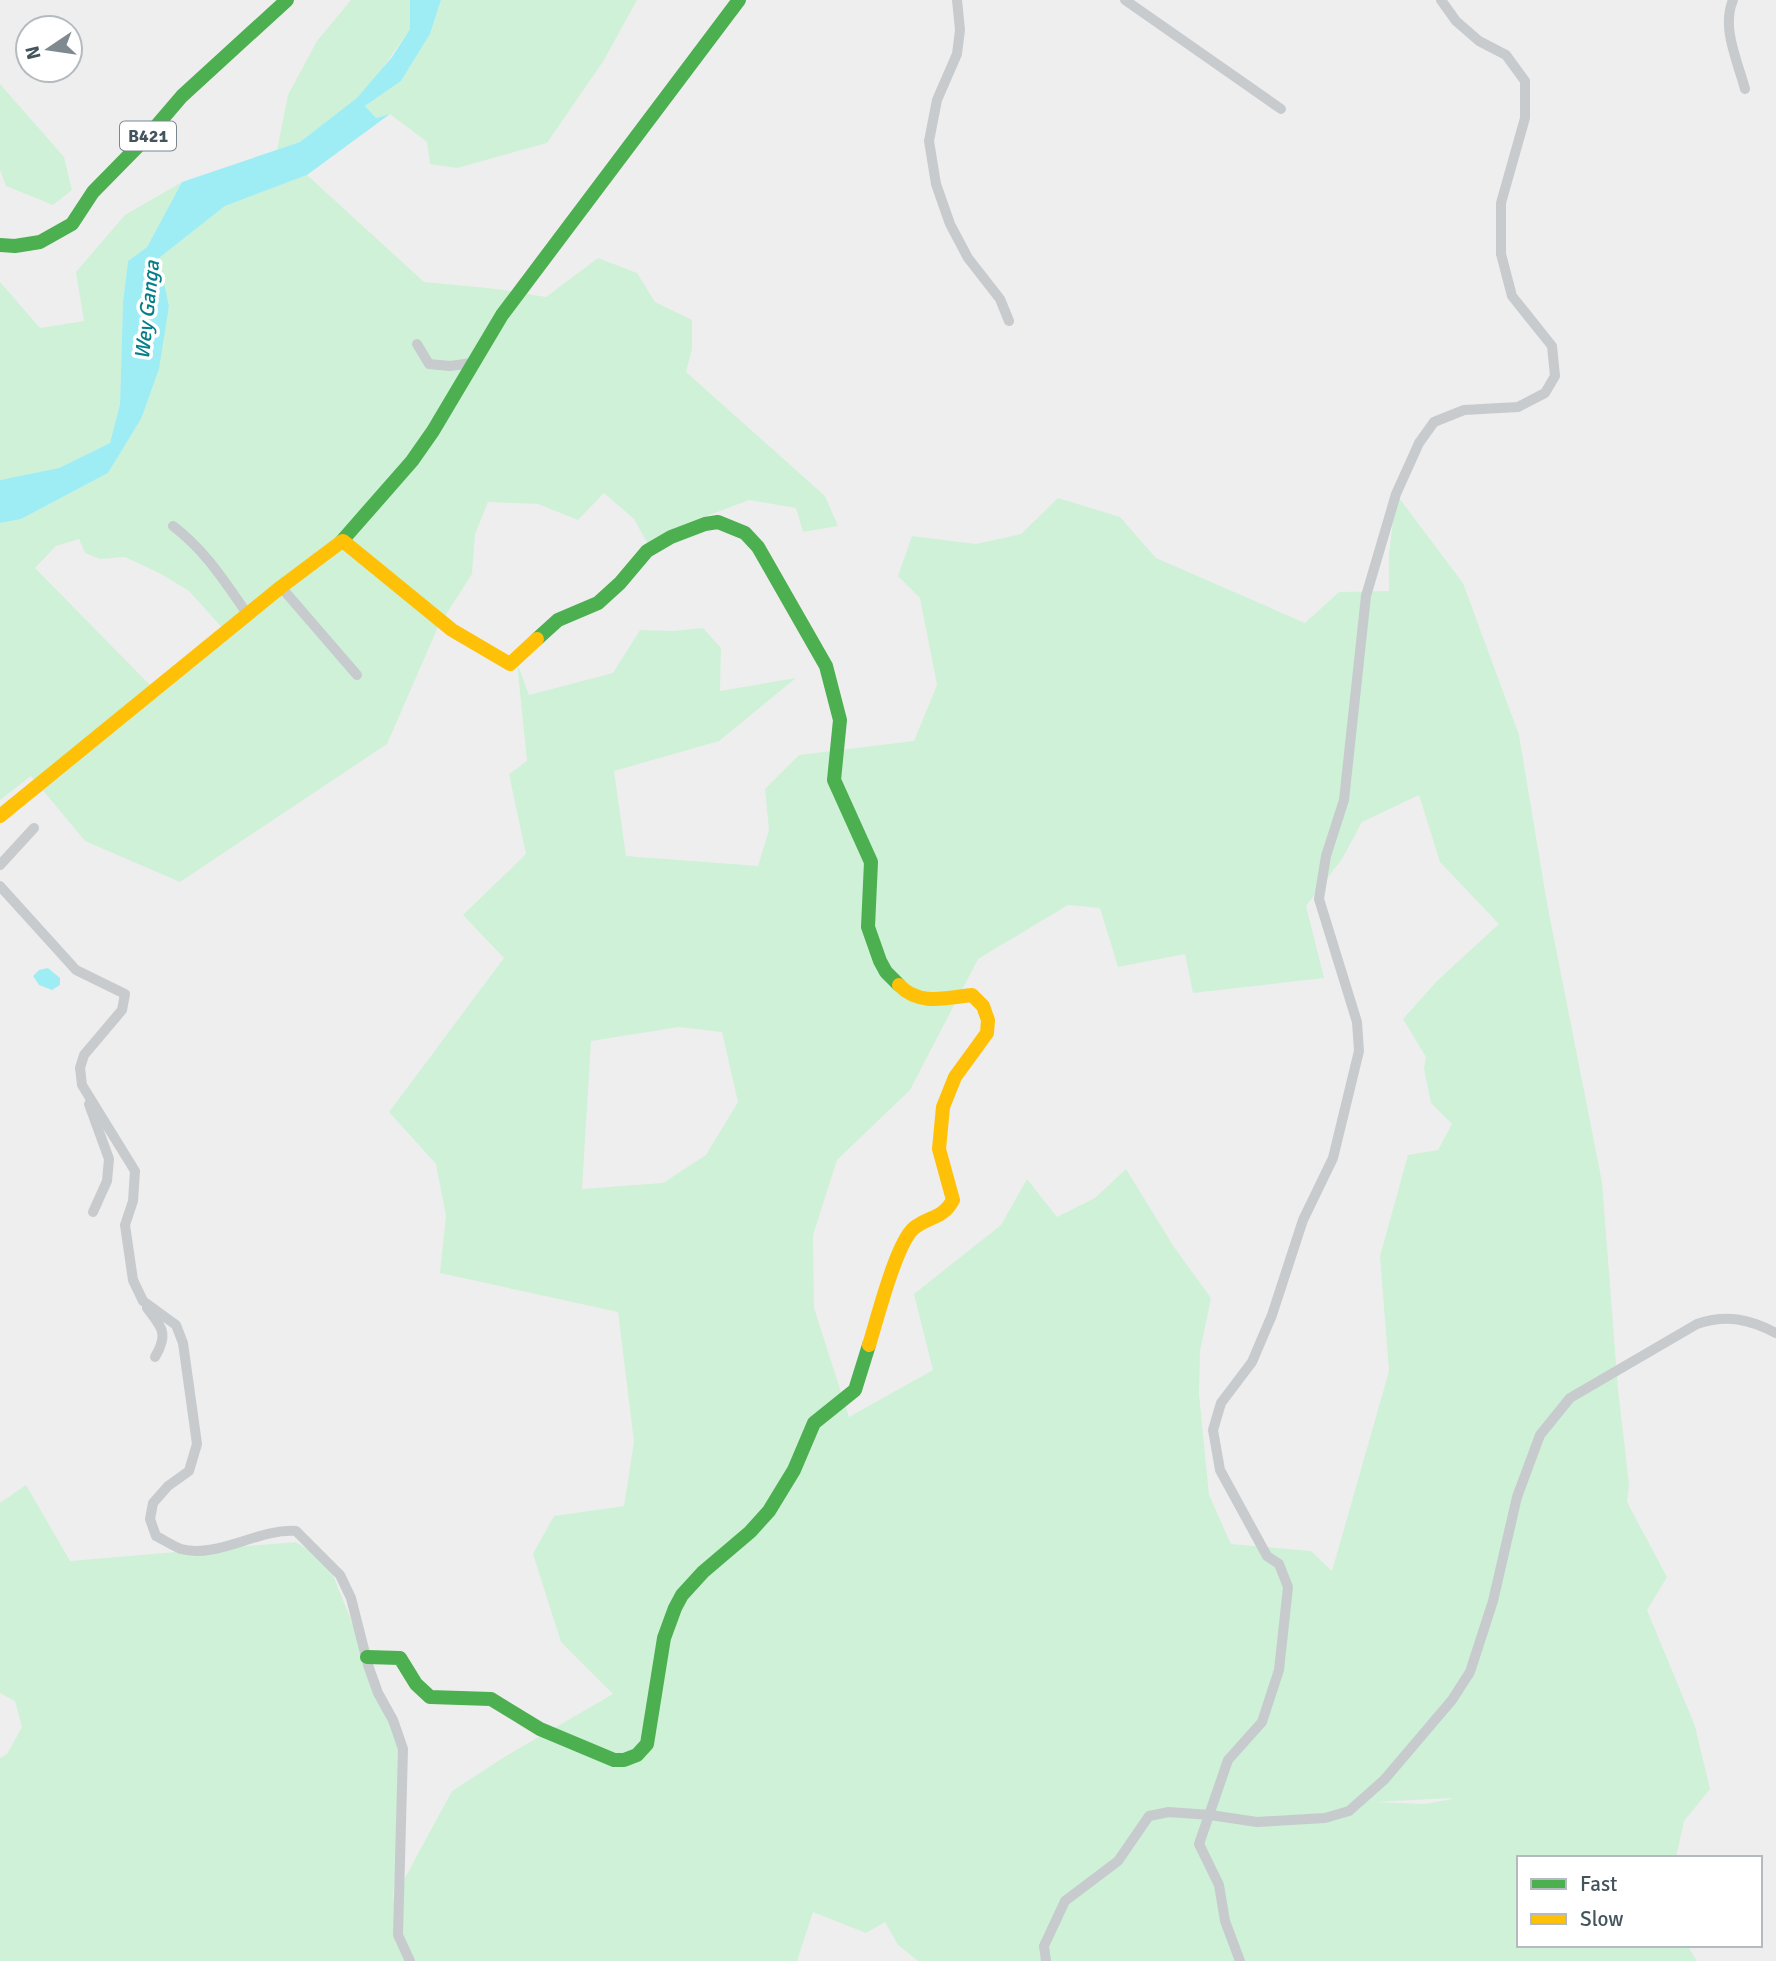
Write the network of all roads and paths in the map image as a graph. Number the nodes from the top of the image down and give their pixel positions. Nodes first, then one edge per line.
1 (286, 0) edge
2 (738, 0) edge
3 (957, 0) edge
4 (1125, 0) edge
5 (1441, 0) edge
6 (1733, 0) edge
7 (1745, 89) dead end
8 (1280, 109) dead end
9 (0, 245) edge
10 (1009, 321) dead end
11 (417, 344) dead end
12 (472, 363) junction
13 (173, 526) dead end
14 (343, 541) junction
15 (281, 587) junction
16 (248, 615) junction
17 (357, 675) dead end
18 (0, 816) edge
19 (34, 828) dead end
20 (0, 865) edge
21 (0, 886) edge
22 (82, 1085) junction
23 (93, 1212) dead end
24 (143, 1301) junction
25 (1776, 1333) edge
26 (155, 1357) dead end
27 (367, 1657) junction
28 (1210, 1815) junction
29 (410, 1961) edge
30 (1046, 1961) edge
31 (1240, 1961) edge

1 - 9 street, B421
2 - 12 street
3 - 10 street
4 - 8 street
5 - 28 street
6 - 7 street
11 - 12 street
12 - 14 street
13 - 16 street
14 - 15 street
14 - 27 street
15 - 16 street
15 - 17 street
16 - 18 street
19 - 20 street
21 - 22 street
22 - 23 street
22 - 24 street
24 - 26 street
24 - 27 street
25 - 28 street
27 - 29 street
28 - 30 street
28 - 31 street

